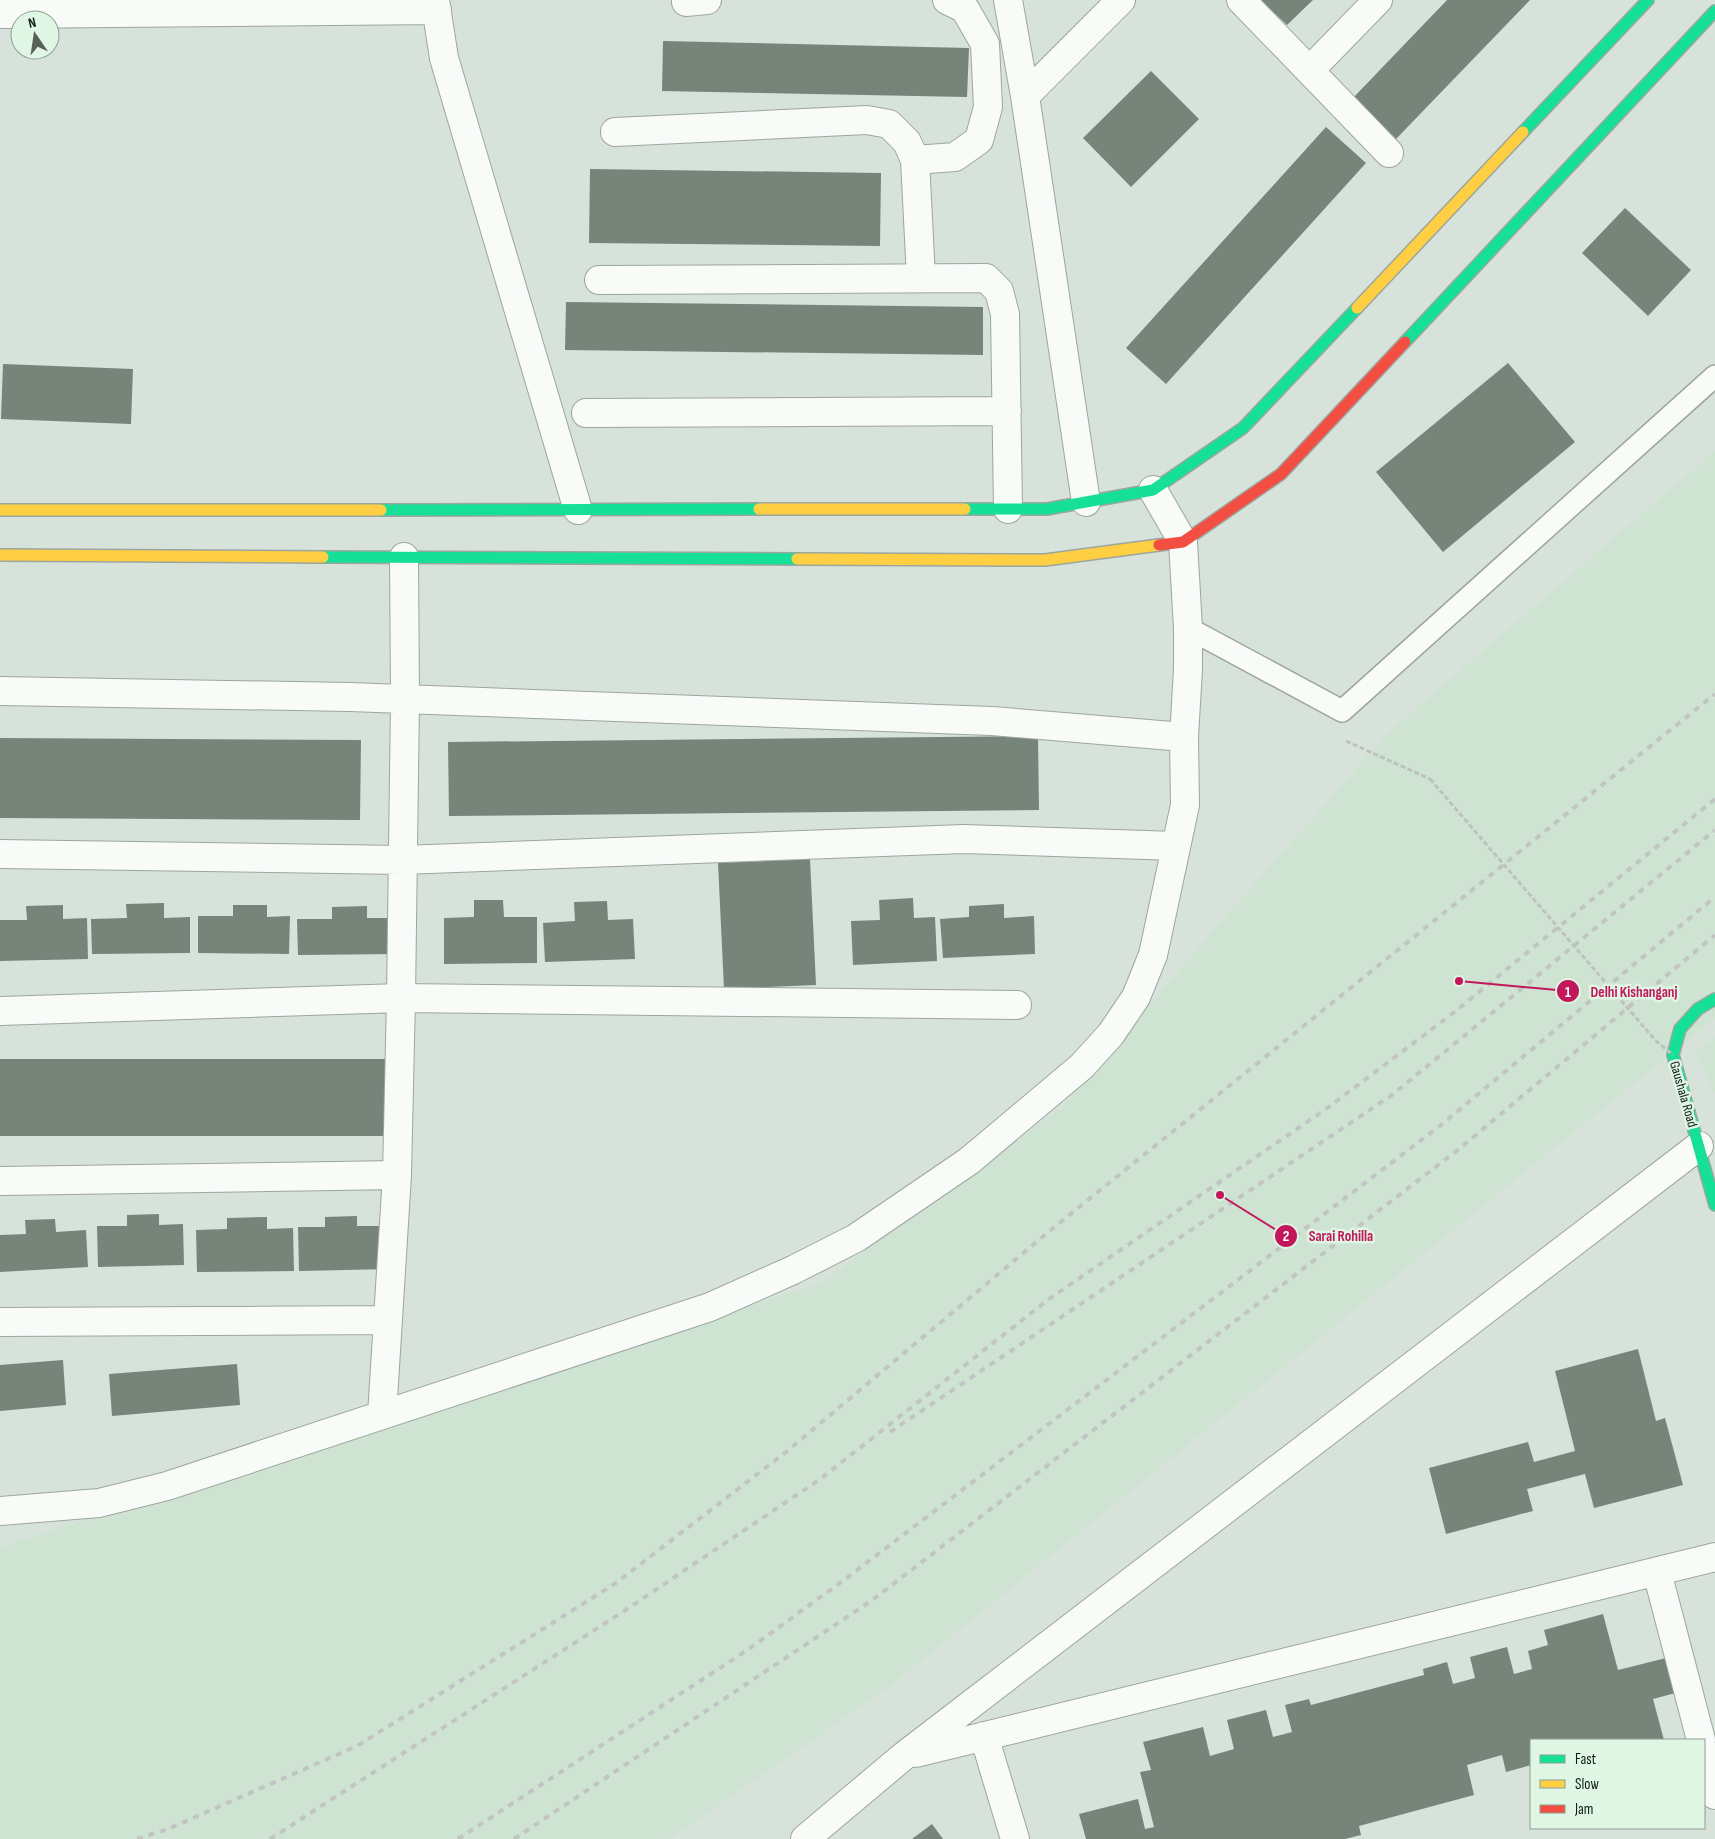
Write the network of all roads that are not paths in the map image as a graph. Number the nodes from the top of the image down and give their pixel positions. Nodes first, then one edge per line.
1 (947, 0) edge
2 (1008, 0) edge
3 (1121, 0) edge
4 (1241, 0) edge
5 (1378, 0) edge
6 (1648, 0) edge
7 (436, 5) edge
8 (64, 7) edge
9 (1715, 11) edge
10 (0, 14) edge
11 (1310, 70) junction
12 (1025, 96) junction
13 (615, 132) dead end
14 (1389, 153) dead end
15 (916, 160) junction
16 (921, 278) junction
17 (600, 280) dead end
18 (1715, 376) edge
19 (1007, 411) junction
20 (586, 413) dead end
21 (1153, 490) junction
22 (1086, 502) junction
23 (1008, 509) junction
24 (0, 510) edge
25 (578, 510) junction
26 (1183, 542) junction
27 (0, 555) edge
28 (404, 557) junction
29 (1188, 628) junction
30 (0, 691) edge
31 (405, 700) junction
32 (1184, 737) junction
33 (1176, 846) junction
34 (0, 854) edge
35 (402, 860) junction
36 (401, 998) junction
37 (1715, 999) edge
38 (1017, 1005) dead end
39 (0, 1011) edge
40 (1699, 1146) junction
41 (397, 1175) junction
42 (0, 1181) edge
43 (1715, 1205) edge
44 (388, 1320) junction
45 (0, 1322) edge
46 (382, 1415) junction
47 (0, 1511) edge
48 (1715, 1557) edge
49 (1657, 1572) junction
50 (984, 1736) junction
51 (1701, 1739) edge
52 (905, 1756) junction
53 (1705, 1756) edge
54 (1715, 1795) edge
55 (805, 1839) edge
56 (1015, 1839) edge

1 - 15 street
2 - 12 street
3 - 12 street
4 - 11 street
5 - 11 street
6 - 21 street
7 - 8 street
7 - 25 street
8 - 10 street
9 - 26 street
11 - 14 street
12 - 22 street
13 - 15 street
15 - 16 street
16 - 17 street
16 - 19 street
18 - 29 lane
19 - 20 street
19 - 23 street
21 - 22 street
21 - 26 street
22 - 23 street
23 - 25 street
24 - 25 street
26 - 28 street
26 - 29 street
27 - 28 street
28 - 31 street
29 - 32 street
30 - 31 street
31 - 32 street
31 - 35 street
32 - 33 street
33 - 35 street
33 - 46 street
34 - 35 street
35 - 36 street
36 - 38 street
36 - 39 street
36 - 41 street
37 - 40 street, Gaushala Road
40 - 43 street, Gaushala Road
40 - 52 street
41 - 42 street
41 - 44 street
44 - 45 street
44 - 46 street
46 - 47 street
48 - 49 street
49 - 50 street
49 - 51 street
50 - 52 street
50 - 56 street
52 - 55 street
53 - 54 street

